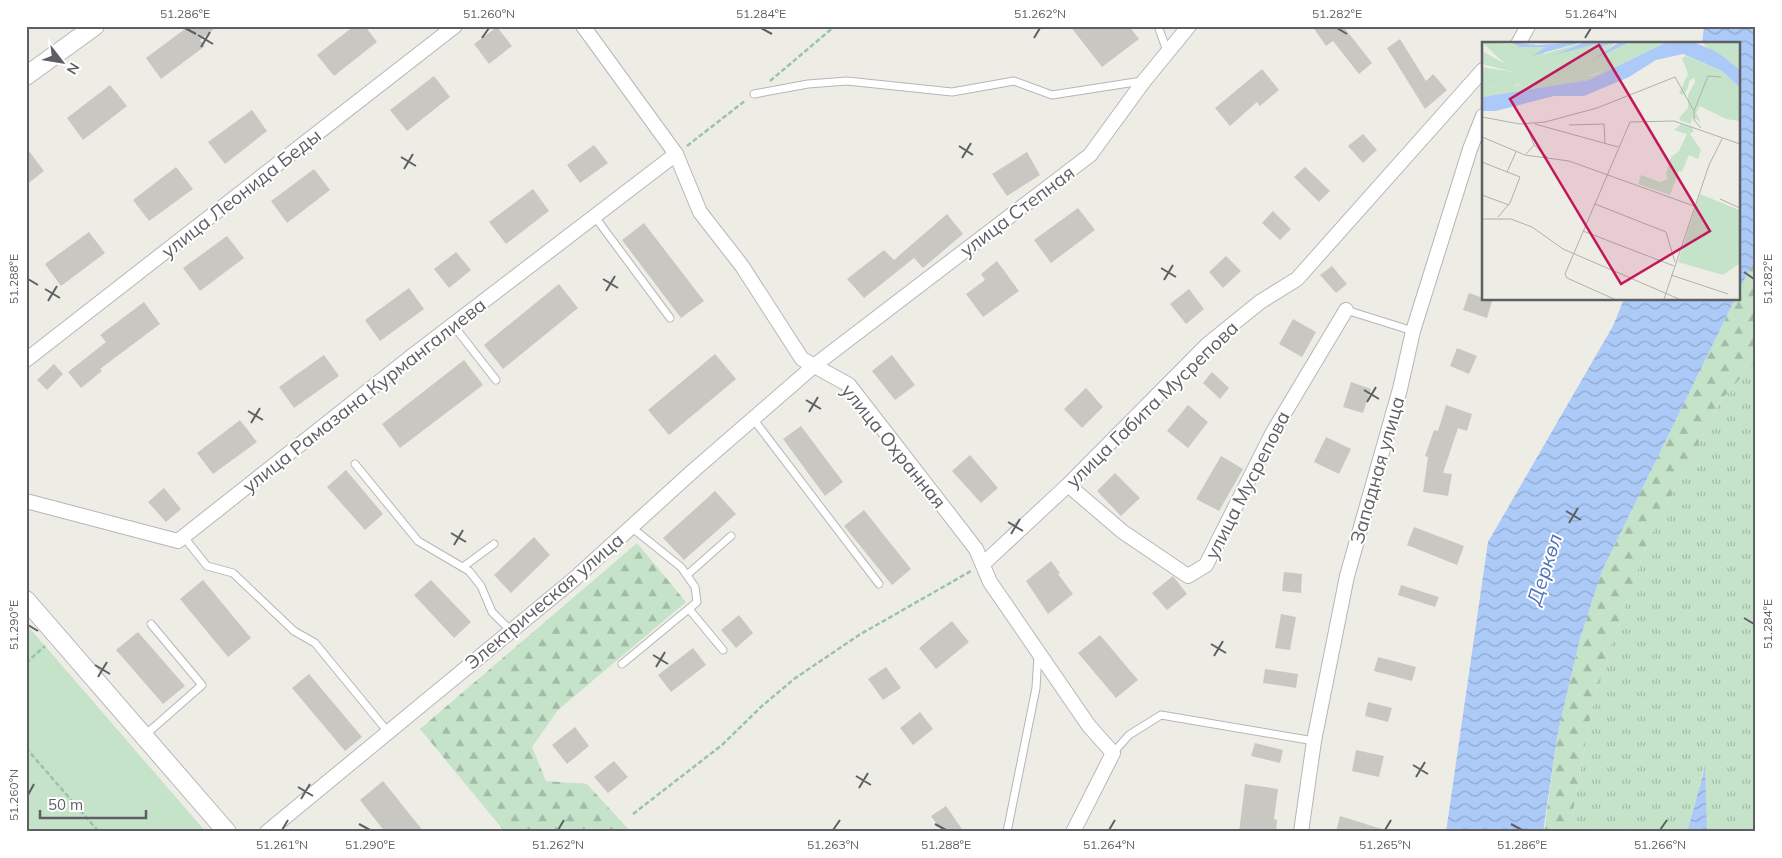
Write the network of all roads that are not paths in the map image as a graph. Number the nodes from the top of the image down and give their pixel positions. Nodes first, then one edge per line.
1 (94, 26) edge
2 (455, 26) edge
3 (583, 26) edge
4 (1158, 26) edge
5 (1188, 26) edge
6 (1528, 26) edge
7 (1519, 42) edge
8 (1167, 51) junction
9 (1482, 71) edge
10 (26, 76) edge
11 (1144, 81) junction
12 (754, 94) dead end
13 (1482, 119) edge
14 (676, 154) junction
15 (595, 216) junction
16 (1346, 310) joint
17 (670, 318) dead end
18 (453, 325) junction
19 (1413, 331) junction
20 (26, 360) edge
21 (815, 365) junction
22 (496, 380) dead end
23 (754, 420) junction
24 (355, 464) dead end
25 (1068, 485) junction
26 (26, 502) edge
27 (631, 527) junction
28 (183, 536) junction
29 (731, 536) dead end
30 (494, 544) dead end
31 (983, 564) junction
32 (463, 567) junction
33 (687, 575) junction
34 (879, 584) dead end
35 (26, 600) edge
36 (689, 609) junction
37 (151, 624) dead end
38 (511, 631) junction
39 (723, 650) dead end
40 (1039, 650) junction
41 (622, 664) dead end
42 (388, 732) junction
43 (144, 736) junction
44 (1314, 741) junction
45 (1112, 753) junction
46 (227, 832) edge
47 (267, 832) edge
48 (1007, 832) edge
49 (1074, 832) edge
50 (1301, 832) edge

1 - 10 street
2 - 20 street, улица Леонида Беды
3 - 14 street, улица Охранная
4 - 8 lane
5 - 8 street, улица Степная
6 - 7 street
8 - 11 street, улица Степная
9 - 25 street, улица Габита Мусрепова
11 - 12 lane
11 - 21 street, улица Степная
13 - 19 street, Западная улица
14 - 15 street, улица Рамазана Курмангалиева
14 - 21 street, улица Охранная
15 - 17 lane
15 - 18 street, улица Рамазана Курмангалиева
16 - 19 lane
16 - 25 street, улица Мусрепова
18 - 22 lane
18 - 28 street, улица Рамазана Курмангалиева
19 - 44 street, Западная улица
21 - 23 street, Электрическая улица
21 - 31 street, улица Охранная
23 - 27 street, Электрическая улица
23 - 34 lane
24 - 32 lane
25 - 31 street, улица Габита Мусрепова
26 - 28 street
27 - 33 lane
27 - 38 street, Электрическая улица
28 - 42 lane
29 - 33 lane
30 - 32 lane
31 - 40 street, улица Охранная
32 - 38 lane
33 - 36 lane
35 - 43 street
36 - 39 lane
36 - 41 lane
37 - 43 lane
38 - 42 street, Электрическая улица
40 - 45 street, улица Охранная
40 - 48 lane
42 - 47 street, Электрическая улица
43 - 46 street
44 - 45 lane
44 - 50 street, Западная улица
45 - 49 street

